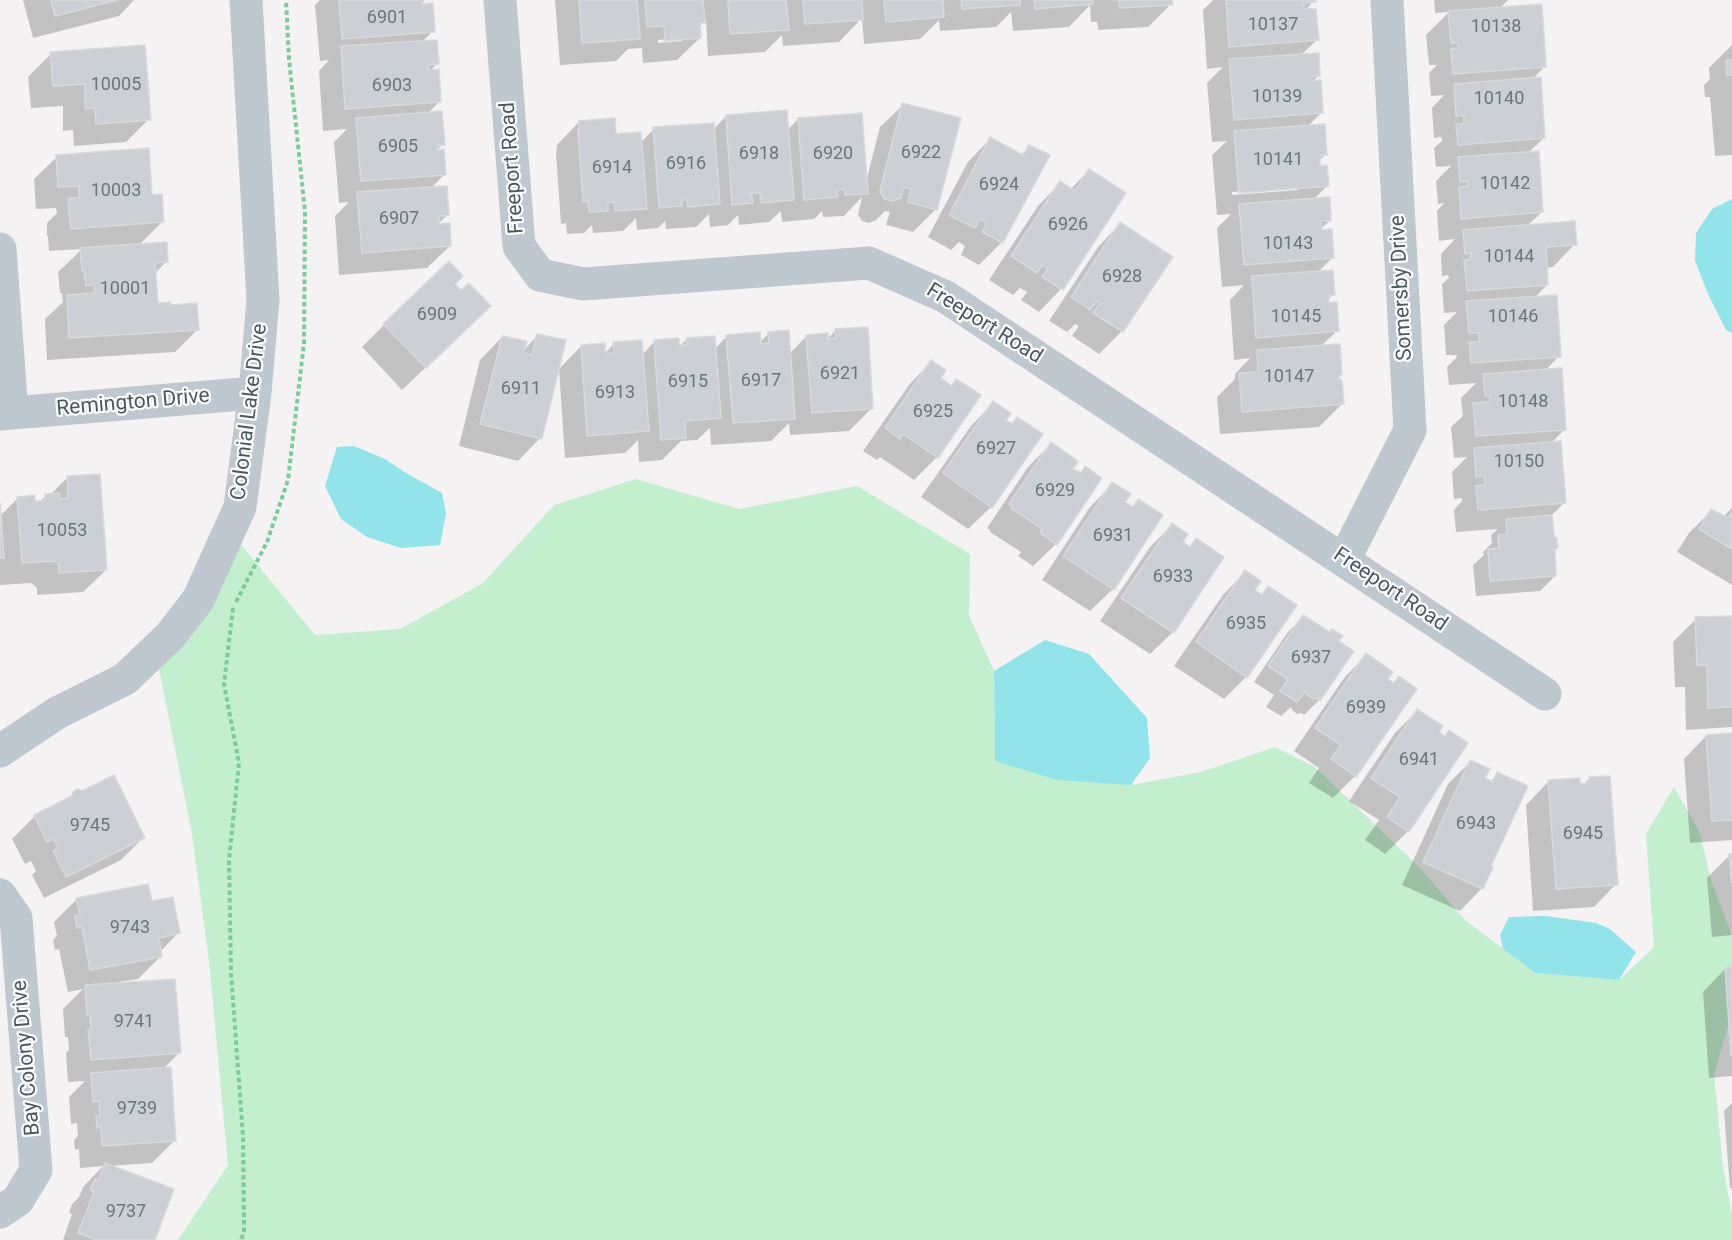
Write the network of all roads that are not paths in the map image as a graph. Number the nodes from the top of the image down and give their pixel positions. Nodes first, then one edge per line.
1 (246, 0) edge
2 (500, 0) edge
3 (1387, 0) edge
4 (0, 249) edge
5 (255, 393) junction
6 (6, 413) edge
7 (1344, 560) junction
8 (1545, 694) dead end
9 (0, 751) edge
10 (0, 895) edge
11 (0, 1212) edge

1 - 5 street, Colonial Lake Drive
2 - 7 street, Freeport Road
3 - 7 street, Somersby Drive
4 - 6 street, Remington Drive
5 - 6 street, Remington Drive
5 - 9 street, Colonial Lake Drive
7 - 8 street, Freeport Road
10 - 11 street, Bay Colony Drive

